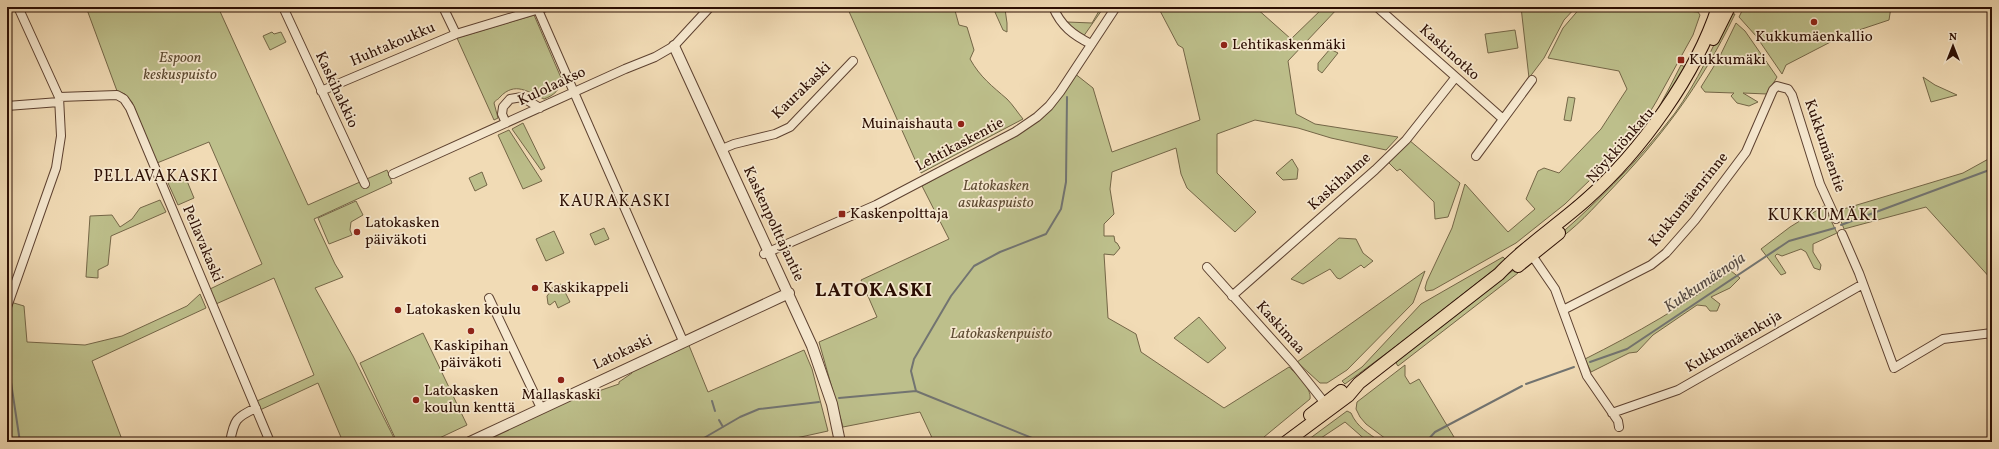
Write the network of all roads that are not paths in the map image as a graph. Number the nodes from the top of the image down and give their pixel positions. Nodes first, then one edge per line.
1 (18, 7) edge
2 (283, 7) edge
3 (443, 7) edge
4 (546, 7) edge
5 (710, 7) edge
6 (1053, 7) edge
7 (1116, 7) edge
8 (1377, 7) edge
9 (1718, 7) edge
10 (1730, 7) edge
11 (538, 10) junction
12 (456, 34) junction
13 (1091, 44) junction
14 (674, 46) junction
15 (853, 61) dead end
16 (1455, 78) junction
17 (1532, 80) dead end
18 (1781, 86) joint
19 (321, 91) junction
20 (573, 93) junction
21 (59, 100) junction
22 (7, 106) edge
23 (540, 108) junction
24 (1503, 119) junction
25 (506, 123) junction
26 (722, 150) junction
27 (1476, 156) dead end
28 (393, 174) dead end
29 (365, 184) dead end
30 (1836, 219) dead end
31 (1842, 234) dead end
32 (767, 252) junction
33 (1530, 252) junction
34 (1207, 267) dead end
35 (1863, 284) junction
36 (789, 293) junction
37 (1232, 296) junction
38 (489, 298) dead end
39 (7, 307) edge
40 (1563, 310) junction
41 (1992, 333) edge
42 (683, 341) junction
43 (1327, 406) junction
44 (256, 408) junction
45 (541, 408) junction
46 (1612, 413) junction
47 (1619, 427) dead end
48 (230, 442) edge
49 (270, 442) edge
50 (470, 442) edge
51 (840, 442) edge
52 (1277, 442) edge
53 (1286, 442) edge

1 - 21 street
2 - 19 street, Kaskihakkio
3 - 12 street
4 - 11 street, Huhtakoukku
5 - 14 street, Kulolaakso
6 - 13 street
7 - 13 street, Lehtikaskentie
8 - 16 street, Kaskinotko
9 - 33 main road, Nöykkiönkatu
10 - 33 main road, Nöykkiönkatu
11 - 12 street, Huhtakoukku
11 - 20 street
12 - 19 street, Huhtakoukku
13 - 32 street, Lehtikaskentie
14 - 20 street, Kulolaakso
14 - 26 street, Kaskenpolttajantie
15 - 26 street, Kaurakaski
16 - 24 street, Kaskinotko
16 - 37 street, Kaskihalme
17 - 24 street
18 - 30 street, Kukkumäentie
18 - 40 street, Kukkumäenrinne
19 - 29 street, Kaskihakkio
20 - 23 street, Kulolaakso
20 - 42 street
21 - 22 street, Pellavakaski
21 - 39 street
21 - 44 street, Pellavakaski
23 - 25 street, Kulolaakso
23 - 25 street
24 - 27 street
25 - 28 street, Kulolaakso
26 - 32 street, Kaskenpolttajantie
31 - 35 street
32 - 36 street, Kaskenpolttajantie
33 - 40 street
33 - 43 main road, Nöykkiönkatu
34 - 37 street, Kaskimaa
35 - 41 street
35 - 46 street, Kukkumäenkuja
36 - 42 street, Latokaski
36 - 51 street, Kaskenpolttajantie
37 - 43 street, Kaskimaa
38 - 45 street
40 - 46 street
42 - 45 street, Latokaski
43 - 52 main road, Nöykkiönkatu
43 - 53 main road, Nöykkiönkatu
44 - 48 street
44 - 49 street, Pellavakaski
45 - 50 street, Latokaski
46 - 47 street

